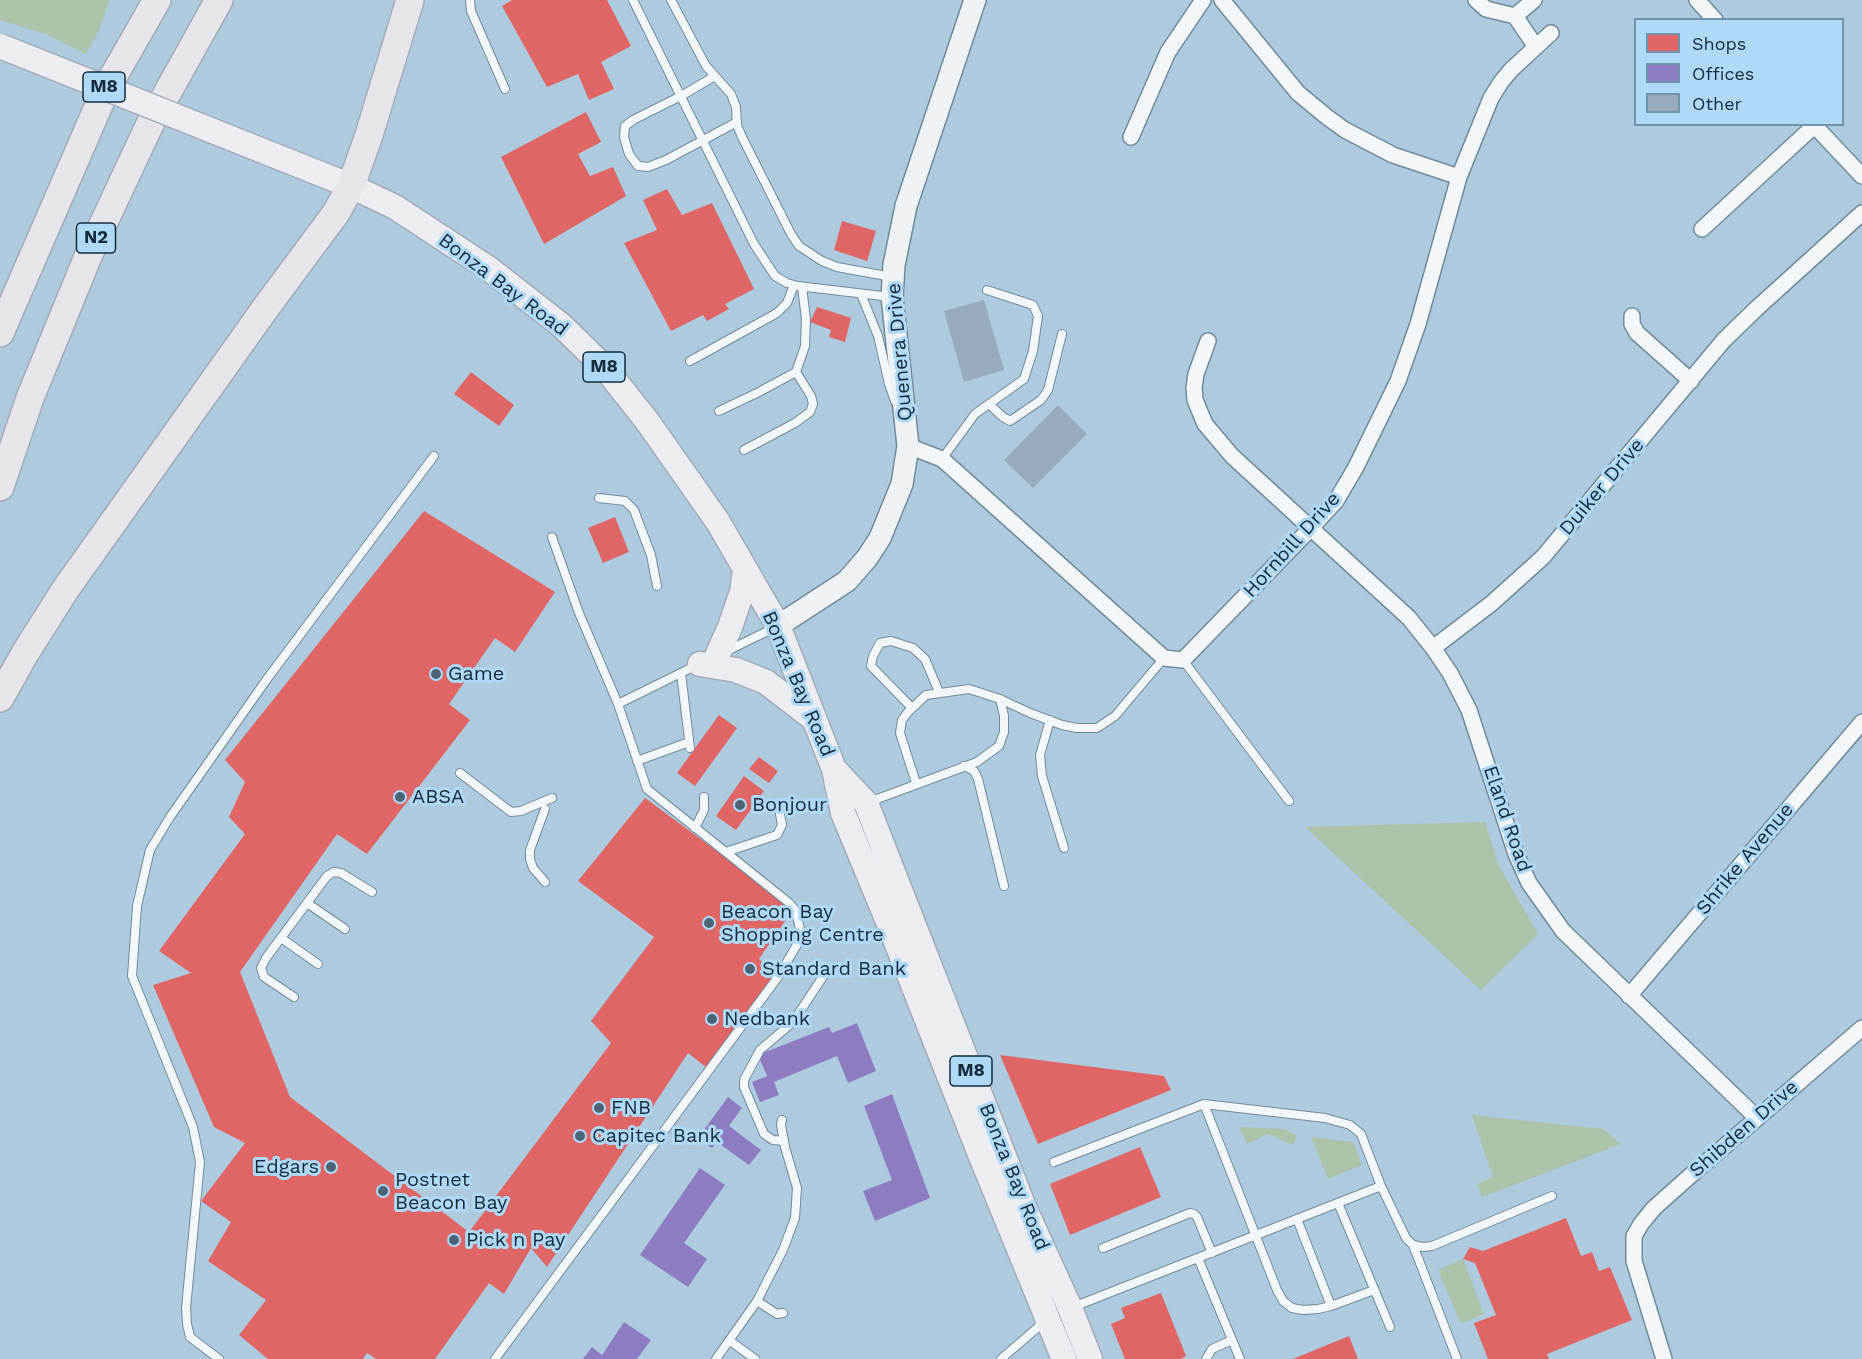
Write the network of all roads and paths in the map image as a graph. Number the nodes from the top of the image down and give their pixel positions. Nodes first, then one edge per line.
1 (140, 0) edge
2 (157, 0) edge
3 (219, 0) edge
4 (410, 0) edge
5 (470, 0) edge
6 (633, 0) edge
7 (671, 0) edge
8 (975, 0) edge
9 (1203, 0) edge
10 (1221, 0) edge
11 (1476, 0) edge
12 (1534, 0) edge
13 (1697, 0) edge
14 (1515, 16) junction
15 (1713, 18) edge
16 (1551, 33) dead end
17 (0, 46) edge
18 (1536, 47) junction
19 (715, 76) junction
20 (505, 89) dead end
21 (681, 96) junction
22 (737, 122) junction
23 (1813, 126) edge
24 (1815, 126) edge
25 (1131, 137) dead end
26 (703, 140) junction
27 (1862, 176) edge
28 (1460, 177) junction
29 (351, 186) junction
30 (52, 209) junction
31 (1862, 213) edge
32 (1702, 229) dead end
33 (798, 286) junction
34 (893, 287) junction
35 (987, 290) dead end
36 (861, 294) junction
37 (1632, 316) dead end
38 (0, 333) edge
39 (1062, 334) dead end
40 (1209, 341) dead end
41 (690, 361) dead end
42 (796, 372) junction
43 (1691, 381) junction
44 (989, 404) junction
45 (718, 411) dead end
46 (906, 424) junction
47 (908, 446) junction
48 (744, 450) dead end
49 (434, 456) dead end
50 (942, 459) junction
51 (0, 487) edge
52 (599, 498) dead end
53 (1311, 528) junction
54 (552, 537) dead end
55 (745, 570) junction
56 (657, 586) dead end
57 (778, 626) junction
58 (1433, 648) junction
59 (1164, 658) junction
60 (1183, 660) junction
61 (699, 664) junction
62 (939, 693) junction
63 (0, 698) edge
64 (1000, 699) junction
65 (618, 704) junction
66 (912, 708) junction
67 (1050, 720) junction
68 (815, 721) junction
69 (1862, 722) edge
70 (637, 761) junction
71 (964, 766) junction
72 (460, 774) dead end
73 (916, 783) junction
74 (704, 797) dead end
75 (552, 798) dead end
76 (1288, 801) dead end
77 (854, 808) junction
78 (545, 809) dead end
79 (780, 814) dead end
80 (695, 828) junction
81 (1064, 848) dead end
82 (726, 852) junction
83 (545, 882) dead end
84 (1004, 886) dead end
85 (372, 892) dead end
86 (307, 903) junction
87 (345, 929) dead end
88 (281, 938) junction
89 (318, 964) dead end
90 (824, 975) dead end
91 (1629, 996) junction
92 (294, 997) dead end
93 (1862, 1028) edge
94 (1204, 1104) junction
95 (1756, 1118) junction
96 (782, 1120) dead end
97 (784, 1141) junction
98 (1054, 1162) dead end
99 (1381, 1186) junction
100 (1552, 1196) dead end
101 (1338, 1203) junction
102 (1297, 1219) junction
103 (1255, 1236) junction
104 (1413, 1245) junction
105 (1103, 1248) dead end
106 (1212, 1252) junction
107 (1198, 1258) junction
108 (1374, 1290) junction
109 (757, 1301) junction
110 (1331, 1306) junction
111 (783, 1313) dead end
112 (1059, 1313) junction
113 (1390, 1327) dead end
114 (1232, 1340) junction
115 (730, 1341) junction
116 (721, 1357) edge
117 (219, 1359) edge
118 (495, 1359) edge
119 (755, 1359) edge
120 (1001, 1359) edge
121 (1064, 1359) edge
122 (1090, 1359) edge
123 (1206, 1359) edge
124 (1240, 1359) edge
125 (1457, 1359) edge
126 (1664, 1359) edge

1 - 30 highway
2 - 30 highway, N2
3 - 51 highway, N2
4 - 29 highway
5 - 20 lane
6 - 21 lane
7 - 19 lane
8 - 34 street, Quenera Drive
9 - 25 street
10 - 28 street
11 - 14 street
12 - 14 street
13 - 15 street
14 - 18 street
16 - 18 street, Hornbill Drive
17 - 29 main road, Bonza Bay Road / M8, bridge
18 - 28 street, Hornbill Drive
19 - 21 lane
19 - 22 lane
21 - 26 lane
21 - 26 lane
22 - 26 lane
22 - 34 lane
23 - 32 street
24 - 27 street
26 - 33 lane
28 - 53 street, Hornbill Drive
29 - 55 main road, Bonza Bay Road / M8
29 - 63 highway
30 - 38 highway, N2
31 - 43 street, Duiker Drive
33 - 36 lane
33 - 41 lane
33 - 42 lane
34 - 36 lane
34 - 46 street, Quenera Drive
35 - 44 lane
36 - 46 lane
37 - 43 street
39 - 44 lane
40 - 53 street, Eland Road
42 - 45 lane
42 - 48 lane
43 - 58 street, Duiker Drive
44 - 50 lane
46 - 47 street, Quenera Drive
47 - 50 street
47 - 57 street, Quenera Drive
49 - 117 lane
50 - 59 street
52 - 56 lane
53 - 58 street, Eland Road
53 - 60 street, Hornbill Drive
54 - 65 lane
55 - 57 main road, Bonza Bay Road / M8
55 - 61 main road
57 - 61 lane
57 - 68 main road, Bonza Bay Road / M8
58 - 91 street, Eland Road
59 - 60 street
59 - 67 lane
60 - 76 lane
61 - 65 lane
61 - 68 main road
61 - 70 lane
62 - 64 lane
62 - 66 lane
62 - 66 lane
64 - 67 lane
64 - 71 lane
65 - 70 lane
66 - 73 lane
67 - 81 lane
68 - 77 main road, Bonza Bay Road / M8
69 - 91 street, Shrike Avenue
70 - 80 lane
71 - 73 lane
71 - 84 lane
72 - 75 lane
73 - 77 lane
74 - 80 lane
77 - 112 main road, Bonza Bay Road / M8
78 - 83 lane
79 - 82 lane
80 - 82 lane
82 - 118 lane
85 - 86 lane
86 - 87 lane
86 - 88 lane
88 - 89 lane
88 - 92 lane
90 - 97 lane
91 - 95 street, Eland Road
93 - 95 street, Shibden Drive
94 - 98 lane
94 - 99 lane
94 - 103 lane
95 - 126 street, Shibden Drive
96 - 97 lane
97 - 109 lane
99 - 101 lane
99 - 104 lane
100 - 104 lane
101 - 102 lane
101 - 108 lane
102 - 103 lane
102 - 110 lane
103 - 106 lane
103 - 110 lane
104 - 125 lane
105 - 106 lane
106 - 107 lane
107 - 112 lane
107 - 114 lane
108 - 110 lane
108 - 113 lane
109 - 111 lane
109 - 115 lane
112 - 120 lane
112 - 121 main road, Bonza Bay Road / M8
112 - 122 main road, Bonza Bay Road / M8
114 - 123 lane
114 - 124 lane
115 - 116 lane
115 - 119 lane

